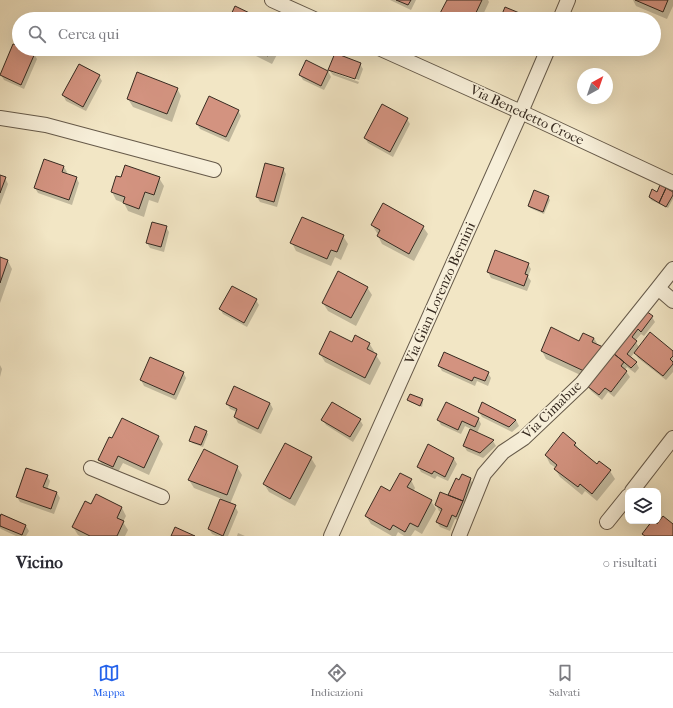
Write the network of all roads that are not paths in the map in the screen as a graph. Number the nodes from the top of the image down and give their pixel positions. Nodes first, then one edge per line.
1 (272, 0) edge
2 (568, 0) edge
3 (299, 12) edge
4 (563, 12) edge
5 (397, 56) edge
6 (545, 56) edge
7 (521, 112) junction
8 (0, 118) edge
9 (214, 170) dead end
10 (673, 183) edge
11 (673, 269) edge
12 (658, 288) junction
13 (673, 301) edge
14 (673, 438) edge
15 (90, 468) dead end
16 (634, 488) edge
17 (162, 497) dead end
18 (625, 500) edge
19 (607, 522) dead end
20 (331, 536) edge
21 (459, 536) edge

1 - 3 street
2 - 4 street
5 - 7 street, Via Benedetto Croce
6 - 7 street, Via Gian Lorenzo Bernini
7 - 10 street, Via Benedetto Croce
7 - 20 street, Via Gian Lorenzo Bernini
8 - 9 street
11 - 12 street
12 - 13 street
12 - 21 street, Via Cimabue
14 - 16 street
15 - 17 street
18 - 19 street

